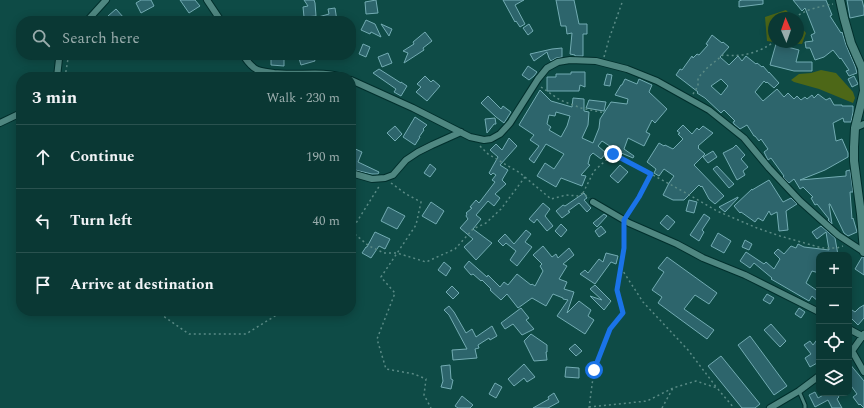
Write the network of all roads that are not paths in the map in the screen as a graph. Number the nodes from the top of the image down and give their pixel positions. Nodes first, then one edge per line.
1 (106, 0) edge
2 (207, 0) edge
3 (840, 1) edge
4 (92, 16) edge
5 (218, 16) edge
6 (59, 60) edge
7 (247, 60) edge
8 (58, 72) edge
9 (272, 72) edge
10 (356, 82) edge
11 (16, 115) edge
12 (0, 123) edge
13 (864, 124) edge
14 (856, 128) junction
15 (461, 132) junction
16 (356, 174) edge
17 (593, 202) road end
18 (864, 252) edge
19 (816, 310) edge
20 (852, 330) edge
21 (863, 335) edge
22 (852, 349) edge
23 (852, 355) edge
24 (864, 372) edge
25 (816, 378) edge
26 (799, 391) junction
27 (770, 408) edge
28 (805, 408) edge

1 - 4 street
2 - 5 street
3 - 14 street
6 - 8 street
7 - 9 street
10 - 15 street
11 - 12 street
13 - 14 street
14 - 18 street
15 - 16 street
15 - 18 street
17 - 19 street
20 - 21 street
21 - 22 street
23 - 24 street
25 - 26 street
26 - 27 street
26 - 28 lane

